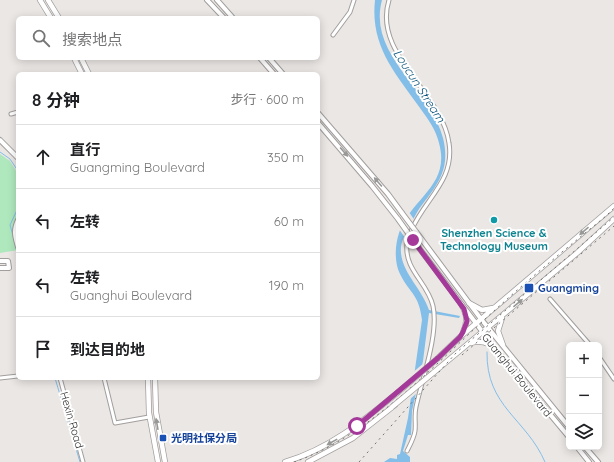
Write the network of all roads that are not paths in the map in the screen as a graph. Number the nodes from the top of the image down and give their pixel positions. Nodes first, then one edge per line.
1 (40, 0) edge
2 (48, 0) edge
3 (207, 0) edge
4 (217, 0) edge
5 (354, 0) edge
6 (389, 0) edge
7 (50, 16) edge
8 (58, 16) edge
9 (222, 16) edge
10 (231, 16) edge
11 (333, 35) dead end
12 (75, 60) edge
13 (82, 60) edge
14 (262, 60) edge
15 (271, 60) edge
16 (81, 72) edge
17 (88, 72) edge
18 (272, 72) edge
19 (281, 72) edge
20 (16, 113) edge
21 (11, 114) dead end
22 (320, 115) edge
23 (320, 125) edge
24 (0, 140) edge
25 (16, 156) edge
26 (614, 206) edge
27 (614, 219) edge
28 (16, 224) edge
29 (16, 240) edge
30 (0, 261) edge
31 (0, 268) edge
32 (550, 299) dead end
33 (469, 303) junction
34 (461, 304) junction
35 (496, 307) junction
36 (506, 314) junction
37 (481, 319) junction
38 (476, 324) junction
39 (488, 328) junction
40 (483, 333) junction
41 (460, 337) junction
42 (587, 342) edge
43 (503, 345) junction
44 (466, 346) junction
45 (497, 351) junction
46 (602, 361) edge
47 (16, 376) edge
48 (0, 378) edge
49 (614, 379) edge
50 (61, 380) edge
51 (104, 380) edge
52 (148, 380) edge
53 (155, 380) edge
54 (408, 394) dead end
55 (392, 407) dead end
56 (149, 417) junction
57 (566, 423) edge
58 (566, 434) edge
59 (579, 450) edge
60 (588, 450) edge
61 (407, 451) dead end
62 (83, 462) edge
63 (158, 462) edge
64 (165, 462) edge
65 (285, 462) edge
66 (308, 462) edge
67 (589, 462) edge
68 (598, 462) edge

1 - 7 main road
2 - 8 main road
3 - 9 main road
4 - 10 main road
5 - 11 street
6 - 61 street
12 - 16 main road
13 - 17 main road
14 - 18 main road
15 - 19 main road
20 - 21 street
33 -> 22 main road, Guanghui Boulevard, bridge
23 -> 34 main road, Guanghui Boulevard, bridge
24 - 25 main road
26 -> 35 main road
36 -> 27 main road
28 - 29 main road
30 - 31 main road
32 - 42 street
33 - 35 main road
33 - 37 main road, Guanghui Boulevard
34 - 38 main road, Guanghui Boulevard
34 - 41 main road
35 - 37 main road
36 - 39 main road
36 - 43 main road
37 - 38 main road
37 - 39 main road, Guanghui Boulevard
38 - 40 main road, Guanghui Boulevard
38 - 41 main road
39 - 40 main road
39 - 43 main road, Guanghui Boulevard
40 - 44 main road
40 - 45 main road, Guanghui Boulevard
41 -> 65 main road, bridge
43 - 57 main road, Guanghui Boulevard
44 - 45 main road
44 - 55 main road, bridge
45 - 58 main road, Guanghui Boulevard
46 - 49 street
47 - 48 street
50 - 62 street, Hexin Road
51 - 56 street
52 - 56 main road
64 -> 53 main road
54 - 66 main road
56 - 63 main road
59 - 67 main road
60 - 68 main road

